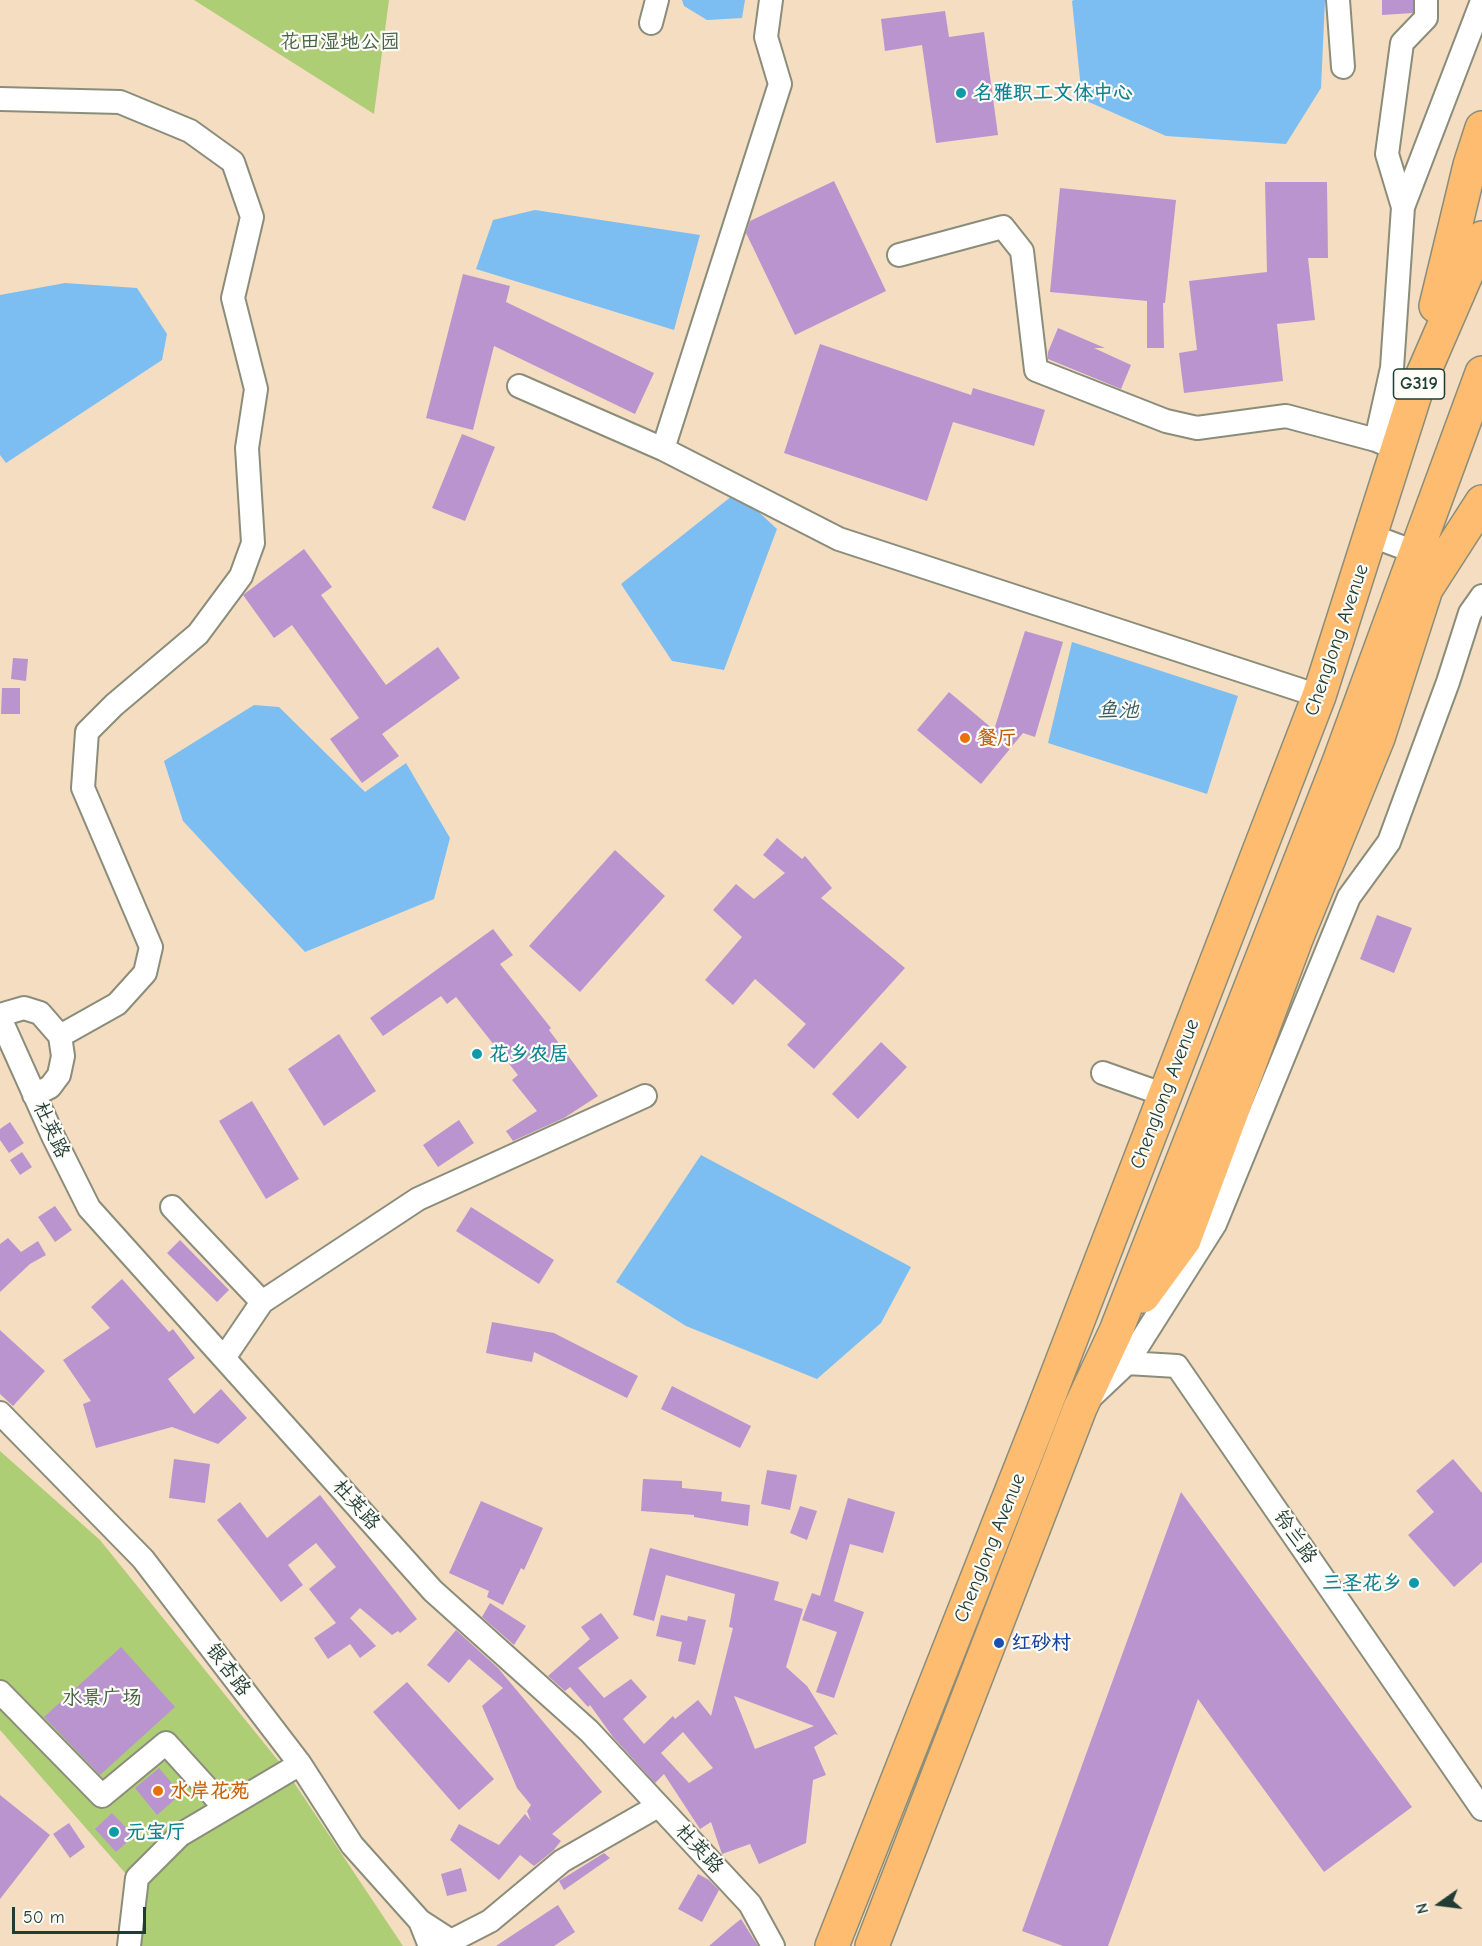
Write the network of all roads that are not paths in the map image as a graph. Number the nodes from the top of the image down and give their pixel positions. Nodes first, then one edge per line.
1 (657, 0) edge
2 (771, 0) edge
3 (1338, 0) edge
4 (1426, 0) edge
5 (1482, 1) edge
6 (651, 23) dead end
7 (1343, 67) dead end
8 (0, 99) edge
9 (1482, 128) edge
10 (1403, 207) junction
11 (1482, 238) edge
12 (899, 255) dead end
13 (1482, 373) edge
14 (519, 386) dead end
15 (1417, 388) junction
16 (1387, 445) junction
17 (663, 449) junction
18 (1482, 502) edge
19 (1372, 536) junction
20 (1415, 552) junction
21 (1482, 596) edge
22 (1319, 696) junction
23 (0, 1016) edge
24 (60, 1036) junction
25 (1103, 1072) dead end
26 (34, 1095) junction
27 (1164, 1095) junction
28 (645, 1096) dead end
29 (172, 1207) dead end
30 (262, 1302) junction
31 (1116, 1331) junction
32 (224, 1358) junction
33 (1127, 1363) junction
34 (1080, 1408) junction
35 (0, 1413) edge
36 (0, 1692) edge
37 (300, 1764) junction
38 (658, 1806) junction
39 (225, 1808) junction
40 (1482, 1809) edge
41 (420, 1921) junction
42 (129, 1946) edge
43 (430, 1946) edge
44 (773, 1946) edge
45 (832, 1946) edge
46 (872, 1946) edge

1 - 6 street
2 - 17 street
3 - 7 street
4 - 10 street
5 - 10 street
8 - 24 street
9 - 15 highway
10 - 16 street
11 - 15 highway, Chenglong Avenue / G319
12 - 16 street
13 - 20 highway, Chenglong Avenue / G319
14 - 17 street
15 - 16 highway, Chenglong Avenue / G319
16 - 19 highway, Chenglong Avenue / G319
17 - 22 street
18 - 31 highway
19 - 20 street
19 - 22 highway, Chenglong Avenue
20 - 31 highway, Chenglong Avenue
21 - 33 street
22 - 27 highway, Chenglong Avenue
23 - 24 street
23 - 26 street, 杜英路
24 - 26 street
25 - 27 street
26 - 32 street, 杜英路
27 - 45 highway, Chenglong Avenue
28 - 30 street
29 - 30 street
30 - 32 street
31 - 34 highway, Chenglong Avenue
32 - 38 street, 杜英路
33 - 34 street
33 - 40 street, 铃兰路
34 - 46 highway, Chenglong Avenue
35 - 37 street, 银杏路
36 - 39 street
37 - 39 street
37 - 41 street, 银杏路
38 - 41 street
38 - 44 street, 杜英路
39 - 42 street
41 - 43 street, 银杏路

